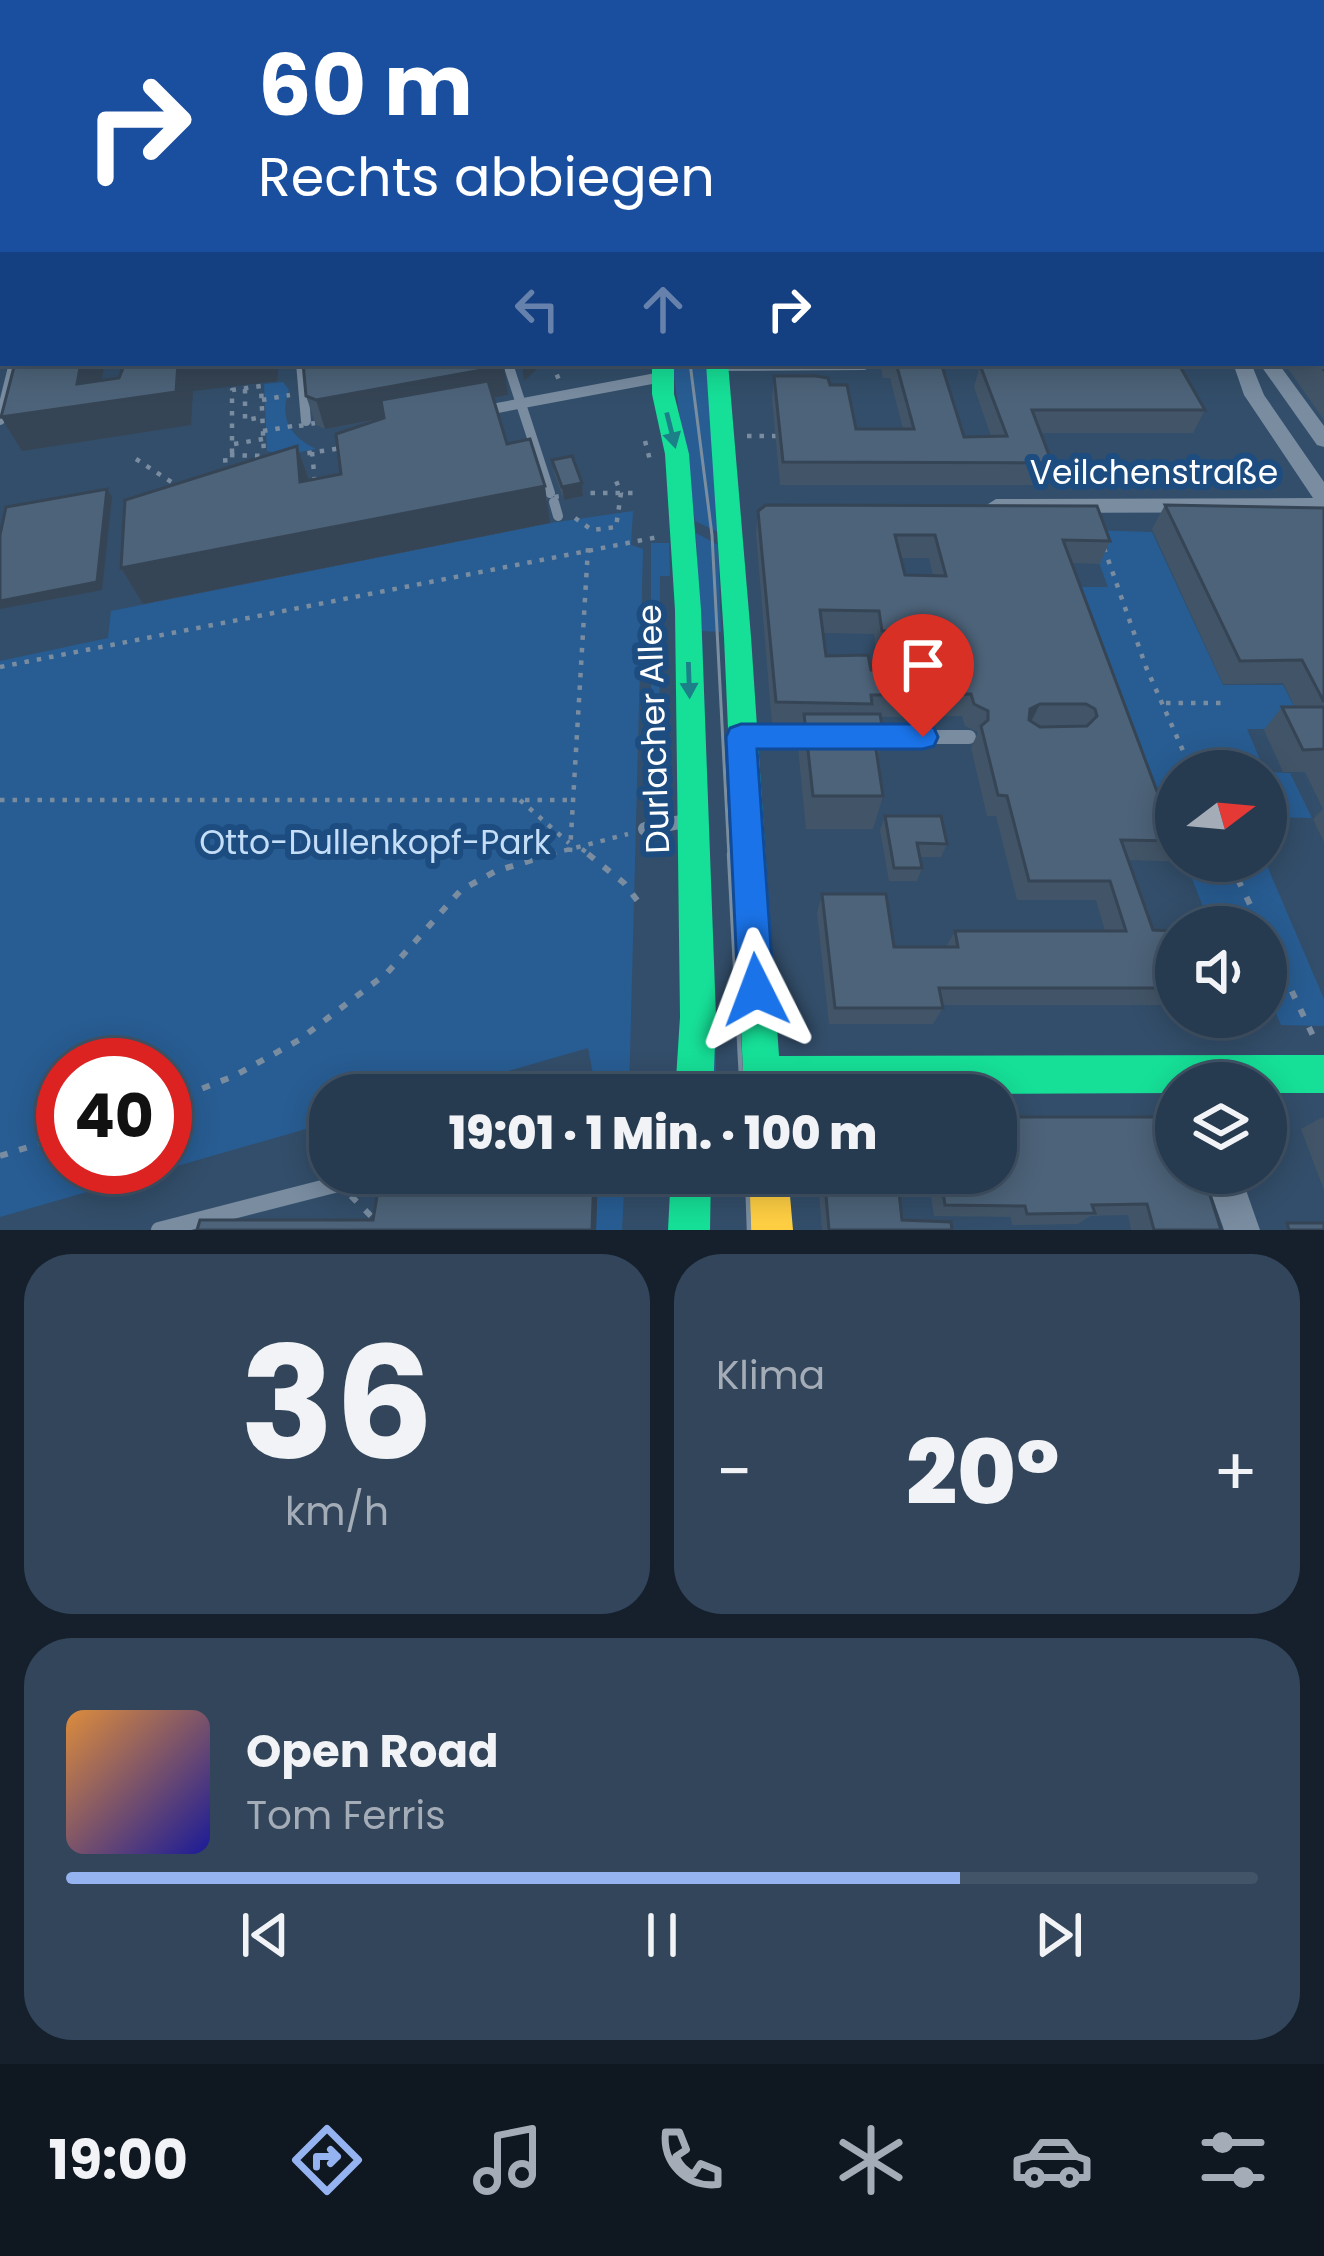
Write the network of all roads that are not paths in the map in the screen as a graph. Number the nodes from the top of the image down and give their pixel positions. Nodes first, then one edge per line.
1 (13, 366) edge
2 (301, 366) edge
3 (509, 366) edge
4 (717, 366) edge
5 (1242, 366) edge
6 (1270, 366) edge
7 (663, 370) edge
8 (521, 404) junction
9 (466, 413) edge
10 (0, 420) edge
11 (307, 423) edge
12 (1324, 440) edge
13 (1324, 501) edge
14 (551, 503) road end
15 (977, 506) edge
16 (741, 737) junction
17 (832, 737) edge
18 (855, 737) edge
19 (969, 737) dead end
20 (693, 820) junction
21 (645, 829) road end
22 (695, 1074) edge
23 (761, 1074) edge
24 (1324, 1074) edge
25 (1287, 1075) edge
26 (1155, 1079) edge
27 (1017, 1081) edge
28 (309, 1188) edge
29 (690, 1194) edge
30 (769, 1194) edge
31 (1229, 1194) edge
32 (689, 1227) edge
33 (159, 1230) edge
34 (772, 1230) edge
35 (1242, 1230) edge

1 - 10 lane
2 - 11 lane
3 - 8 lane
4 - 16 street
5 - 13 street
6 - 12 street
7 - 8 lane
7 -> 20 street, Durlacher Allee
8 - 9 lane
8 - 14 lane
13 - 15 street, Veilchenstraße
16 - 17 lane
16 - 23 street
18 - 19 lane
20 - 21 lane
20 - 22 street, Durlacher Allee
24 - 25 street
26 - 27 street
28 - 33 lane
29 - 32 street
30 - 34 street
31 - 35 street

